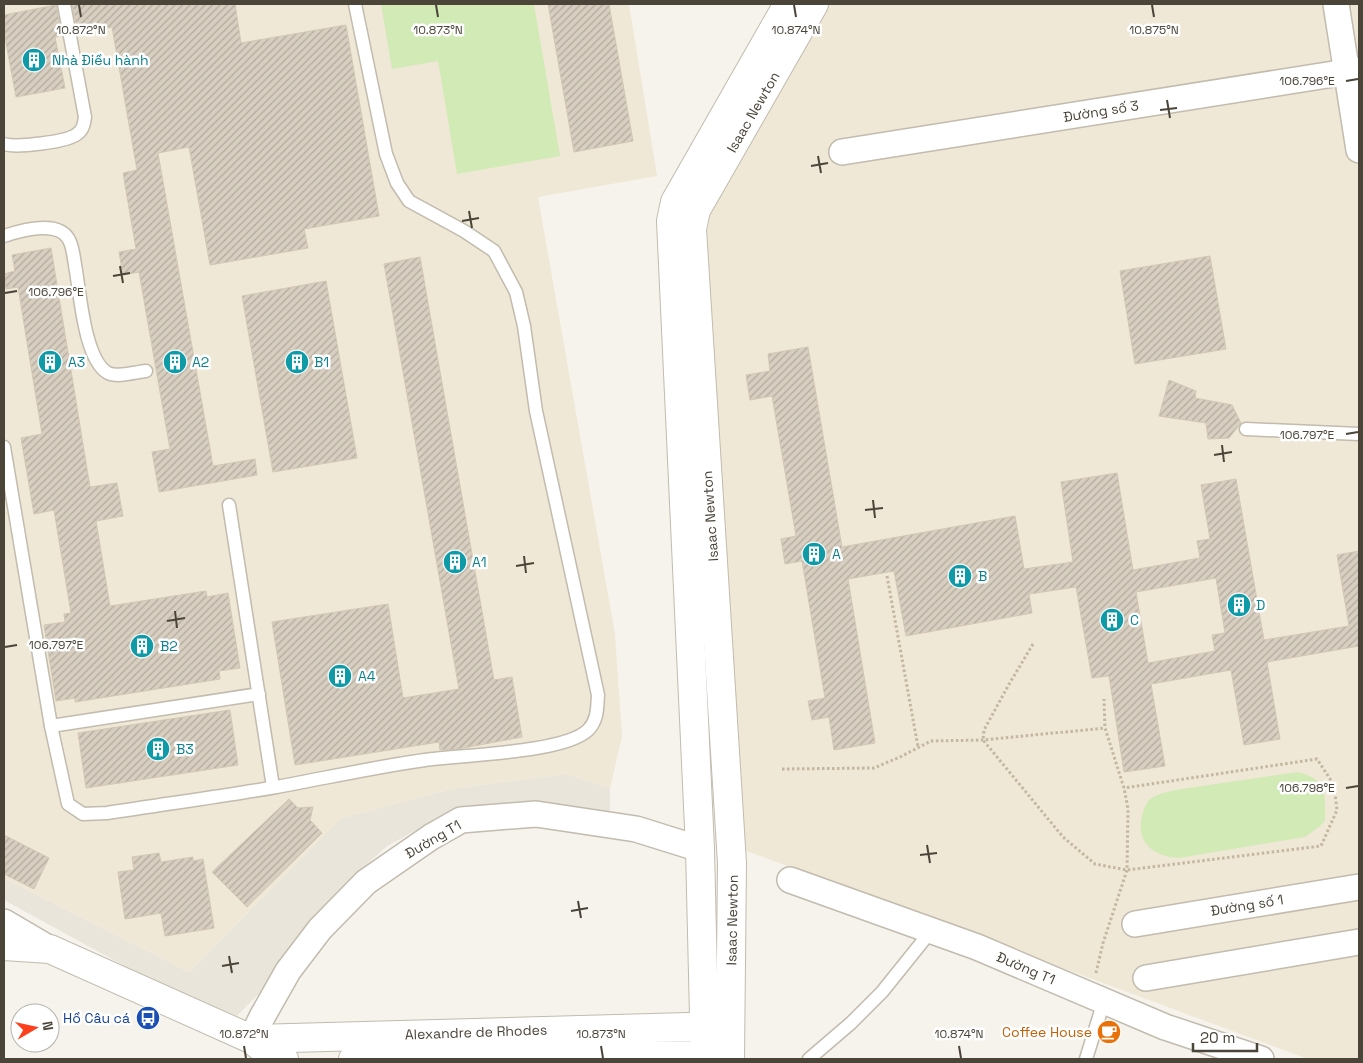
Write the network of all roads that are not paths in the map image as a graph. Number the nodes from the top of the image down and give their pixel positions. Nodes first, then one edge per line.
1 (64, 4) edge
2 (355, 4) edge
3 (788, 4) edge
4 (814, 4) edge
5 (1336, 4) edge
6 (1353, 70) edge
7 (4, 144) edge
8 (1359, 150) edge
9 (842, 152) dead end
10 (4, 236) edge
11 (146, 371) dead end
12 (1246, 429) dead end
13 (1359, 434) edge
14 (4, 447) edge
15 (229, 504) dead end
16 (259, 694) junction
17 (51, 726) junction
18 (273, 787) junction
19 (700, 849) junction
20 (732, 862) junction
21 (790, 880) dead end
22 (1359, 887) edge
23 (4, 922) edge
24 (1135, 924) dead end
25 (931, 931) junction
26 (1359, 942) edge
27 (4, 946) edge
28 (50, 948) junction
29 (1146, 978) dead end
30 (1097, 998) junction
31 (718, 1026) junction
32 (251, 1040) junction
33 (718, 1057) edge
34 (284, 1059) edge
35 (353, 1059) edge
36 (810, 1059) edge
37 (1086, 1059) edge
38 (1261, 1059) edge

1 - 7 lane
2 - 18 lane
3 - 19 street, Isaac Newton
4 - 20 street, Isaac Newton
5 - 6 street
6 - 8 street
6 - 9 street, Đường số 3
10 - 11 lane
12 - 13 lane
14 - 17 lane
15 - 16 lane
16 - 17 lane
16 - 18 lane
17 - 18 lane
19 - 20 street
19 - 31 street, Isaac Newton
19 - 32 street, Đường T1
20 - 31 street, Isaac Newton
21 - 25 street, Đường T1
22 - 24 street, Đường số 1
23 - 28 street
25 - 30 street, Đường T1
25 - 36 lane
26 - 29 street
27 - 28 street, Alexandre de Rhodes
28 - 32 street, Alexandre de Rhodes
30 - 37 lane
30 - 38 street, Đường T1
31 - 32 street, Alexandre de Rhodes
31 - 33 street, Isaac Newton
32 - 34 street, Alexandre de Rhodes
33 - 35 street, Alexandre de Rhodes

